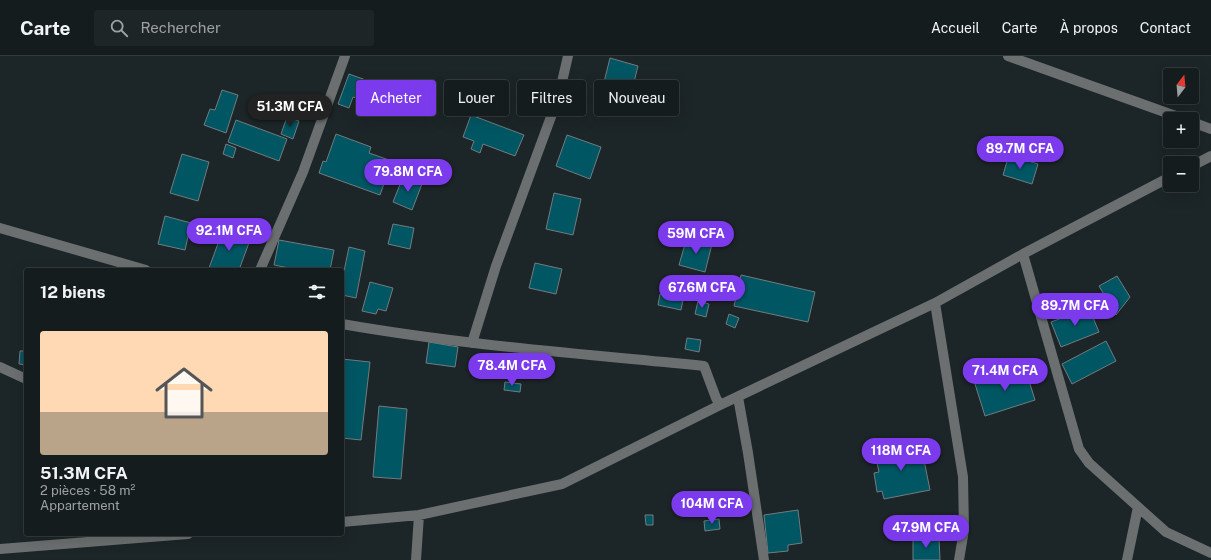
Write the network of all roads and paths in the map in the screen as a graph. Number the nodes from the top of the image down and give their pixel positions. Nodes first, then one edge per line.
1 (345, 56) edge
2 (568, 56) edge
3 (1008, 56) edge
4 (1164, 112) edge
5 (1199, 125) edge
6 (1211, 129) edge
7 (1211, 156) edge
8 (1199, 162) edge
9 (1163, 182) edge
10 (0, 228) edge
11 (1023, 254) junction
12 (139, 268) edge
13 (261, 268) edge
14 (935, 303) junction
15 (344, 324) edge
16 (472, 343) junction
17 (0, 367) edge
18 (24, 378) edge
19 (738, 397) junction
20 (720, 405) junction
21 (1138, 507) junction
22 (419, 515) junction
23 (345, 521) edge
24 (163, 536) edge
25 (0, 549) edge
26 (1211, 553) edge
27 (416, 560) edge
28 (764, 560) edge
29 (959, 560) edge
30 (1126, 560) edge

1 - 13 street
2 - 16 street
3 - 4 street
5 - 6 street
7 - 8 street
9 - 11 street
10 - 12 street
11 - 14 street
11 - 21 street
14 - 19 street
14 - 29 street
15 - 16 street
16 - 20 street
17 - 18 street
19 - 20 street
19 - 28 street
20 - 22 street
21 - 26 street
21 - 30 street
22 - 23 street
22 - 27 street
24 - 25 street

